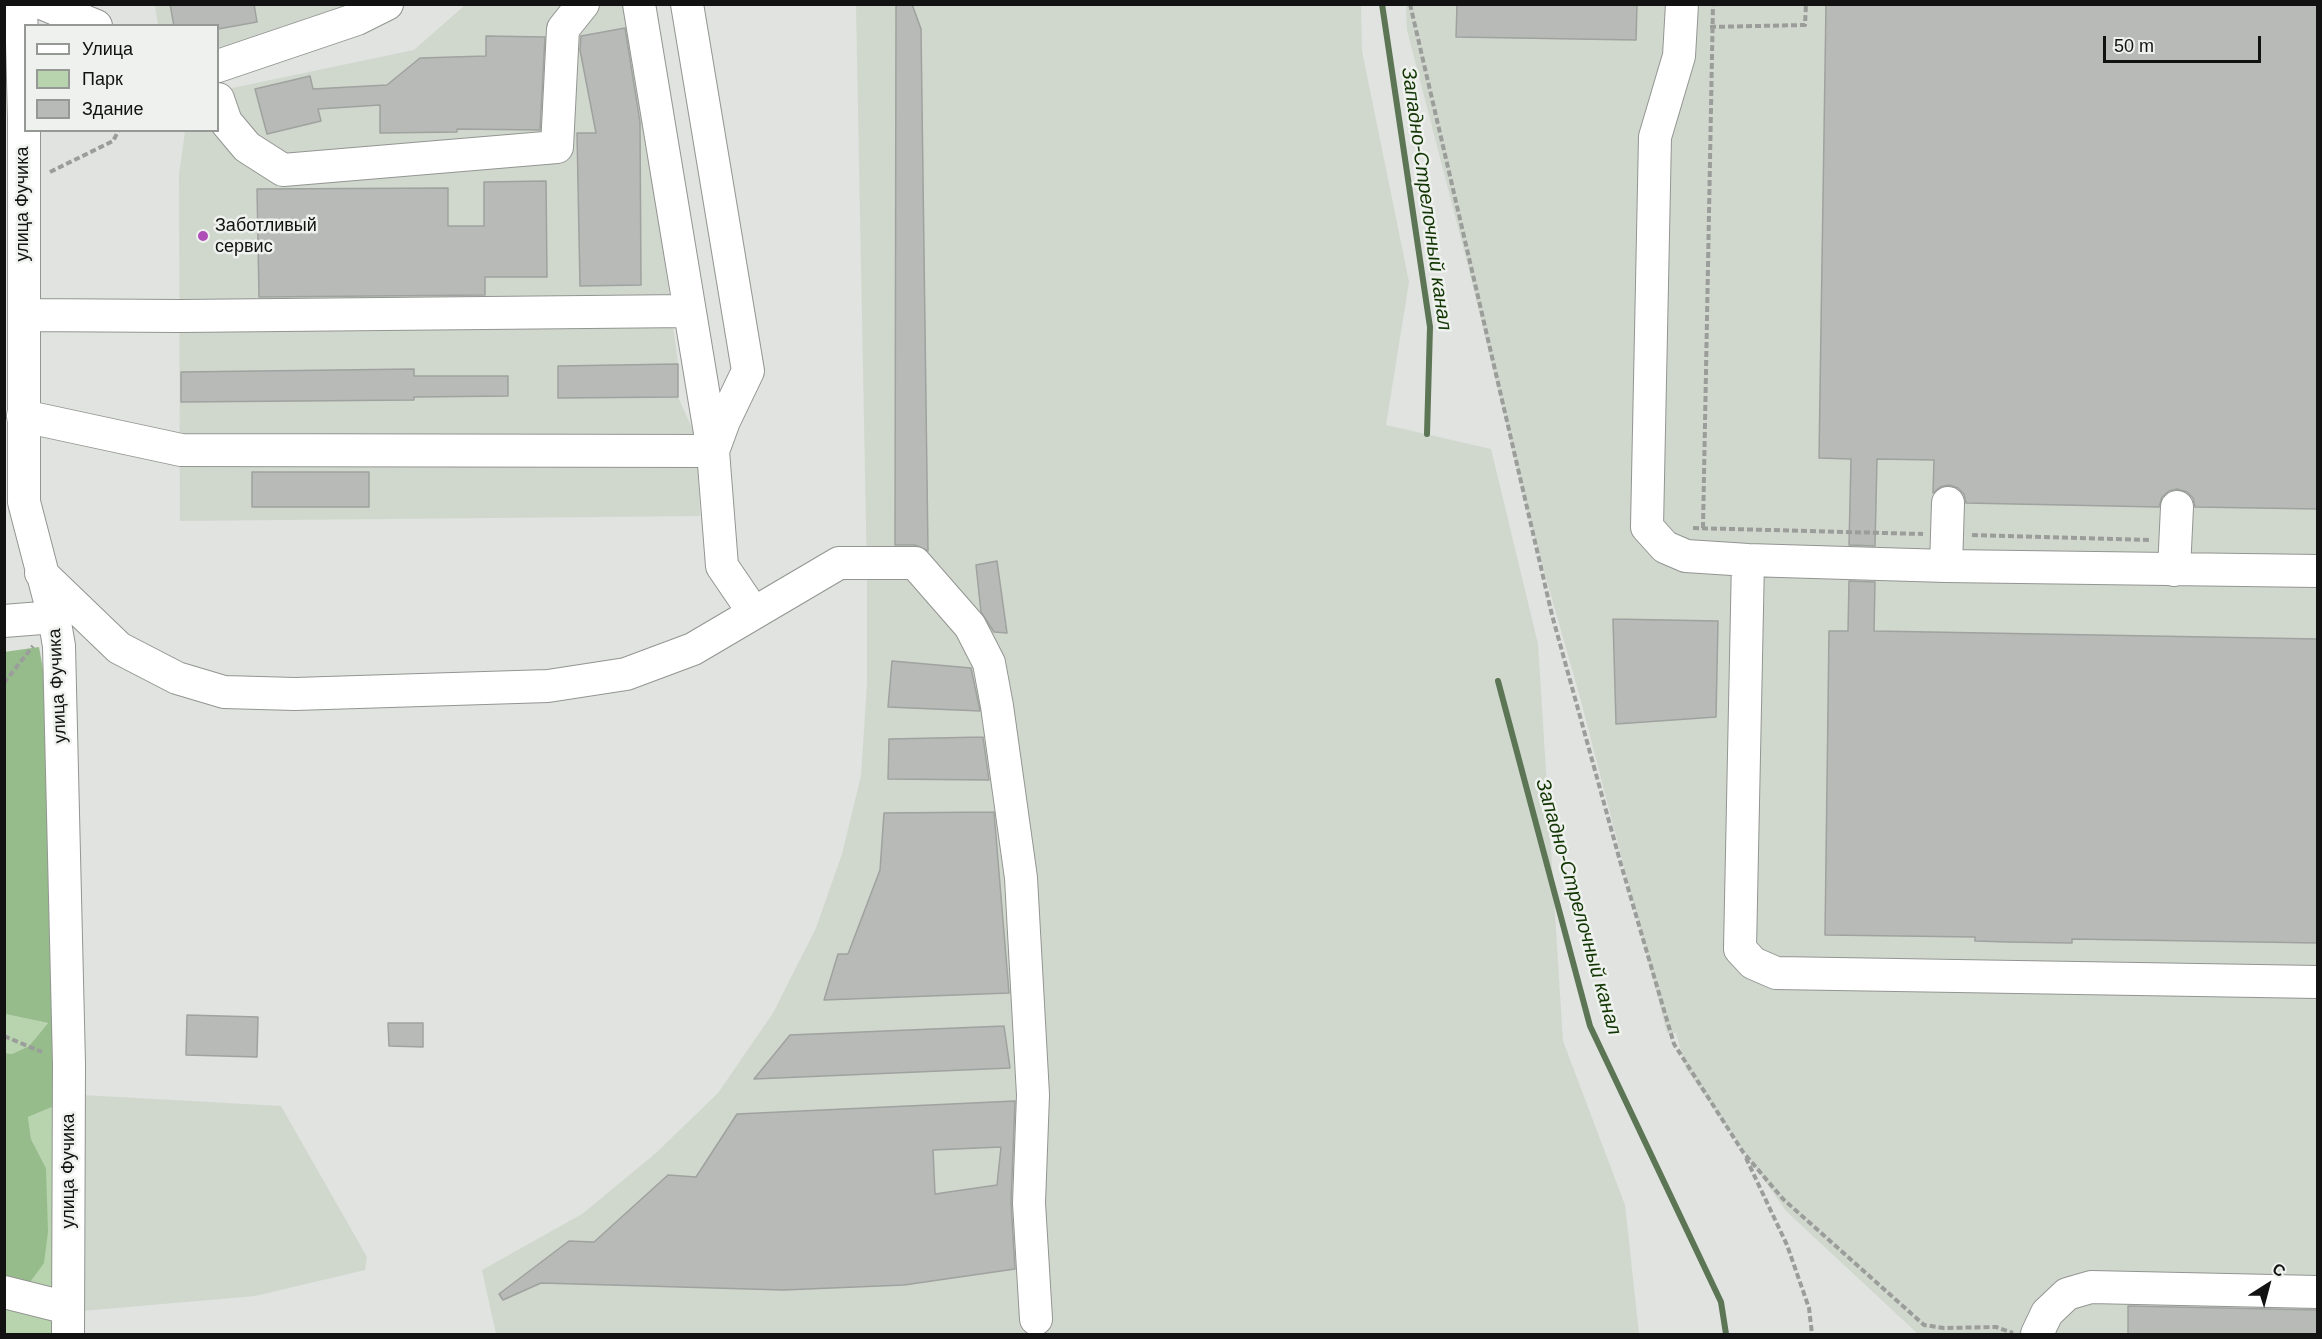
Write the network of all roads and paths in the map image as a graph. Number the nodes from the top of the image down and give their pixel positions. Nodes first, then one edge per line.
1 (21, 4) edge
2 (44, 4) edge
3 (387, 4) edge
4 (583, 4) edge
5 (639, 4) edge
6 (687, 4) edge
7 (1410, 4) edge
8 (1713, 4) edge
9 (1806, 4) edge
10 (1681, 16) edge
11 (91, 24) edge
12 (1712, 27) junction
13 (219, 66) edge
14 (219, 102) edge
15 (118, 132) edge
16 (17, 168) edge
17 (689, 310) junction
18 (24, 315) junction
19 (23, 416) junction
20 (713, 452) junction
21 (14, 501) edge
22 (1948, 503) dead end
23 (2176, 507) dead end
24 (1692, 528) dead end
25 (1703, 528) junction
26 (1948, 535) junction
27 (2175, 555) junction
28 (1748, 560) junction
29 (1946, 566) junction
30 (2318, 571) edge
31 (41, 573) junction
32 (754, 614) junction
33 (54, 617) junction
34 (4, 621) edge
35 (4, 683) edge
36 (2318, 982) edge
37 (4, 1036) edge
38 (69, 1064) junction
39 (1743, 1152) junction
40 (4, 1292) edge
41 (2318, 1292) edge
42 (1036, 1319) dead end
43 (68, 1321) edge
44 (1812, 1335) edge
45 (2017, 1335) edge
46 (2037, 1335) edge

1 - 16 street, улица Фучика
2 - 11 street
3 - 13 street
4 - 14 street
5 - 17 street
6 - 20 street
7 - 39 path
8 - 12 path
9 - 12 path
10 - 12 path
10 - 28 street
12 - 25 path
15 - 16 path
16 - 18 street, улица Фучика
17 - 18 street
17 - 20 street
18 - 19 street, улица Фучика
19 - 20 street
19 - 21 street, улица Фучика
20 - 32 street
21 - 31 street, улица Фучика
22 - 26 street
23 - 27 street
24 - 25 path
25 - 26 path
26 - 27 path
26 - 29 street
27 - 29 street
27 - 30 street
28 - 29 street
28 - 36 street
31 - 32 street
31 - 33 street, улица Фучика
32 - 42 street
33 - 34 street
33 - 35 path
33 - 38 street, улица Фучика
37 - 38 path
38 - 43 street, улица Фучика
39 - 44 path
39 - 45 path
40 - 43 street
41 - 46 street

